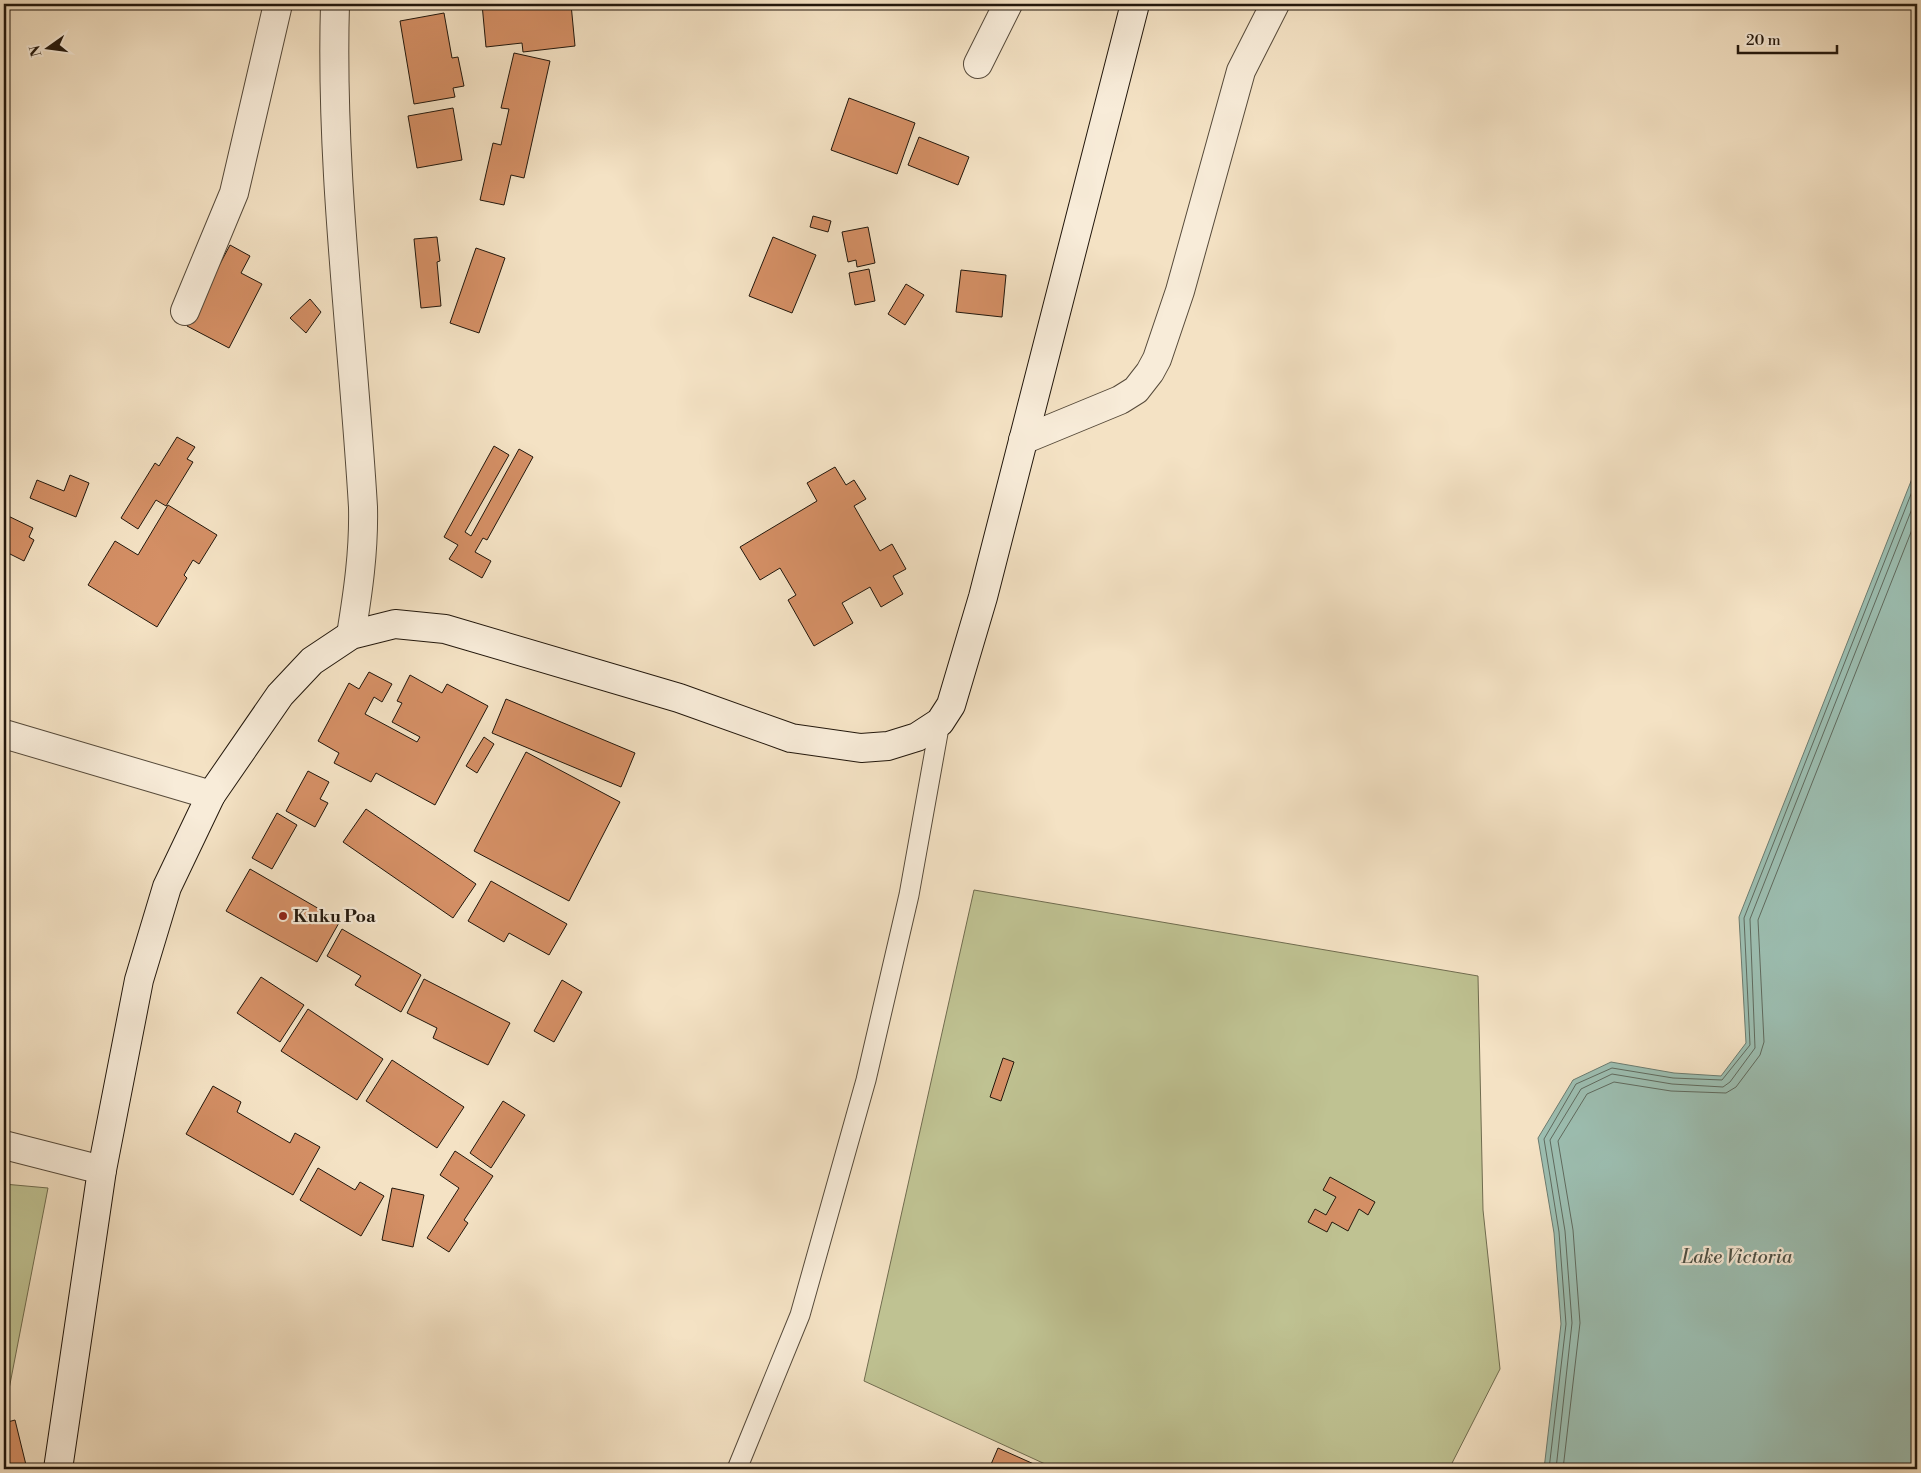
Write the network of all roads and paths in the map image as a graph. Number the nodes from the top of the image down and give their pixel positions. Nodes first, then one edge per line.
1 (278, 4) edge
2 (335, 4) edge
3 (1008, 4) edge
4 (1135, 4) edge
5 (1275, 4) edge
6 (978, 64) dead end
7 (185, 311) dead end
8 (1023, 440) junction
9 (351, 635) junction
10 (940, 722) junction
11 (4, 734) edge
12 (211, 795) junction
13 (4, 1145) edge
14 (102, 1170) junction
15 (58, 1469) edge
16 (737, 1469) edge

1 - 7 street
2 - 9 street
3 - 6 street
4 - 8 street
5 - 8 street
8 - 10 street
9 - 10 street
9 - 12 street
10 - 16 lane
11 - 12 street
12 - 14 street
13 - 14 street
14 - 15 street

